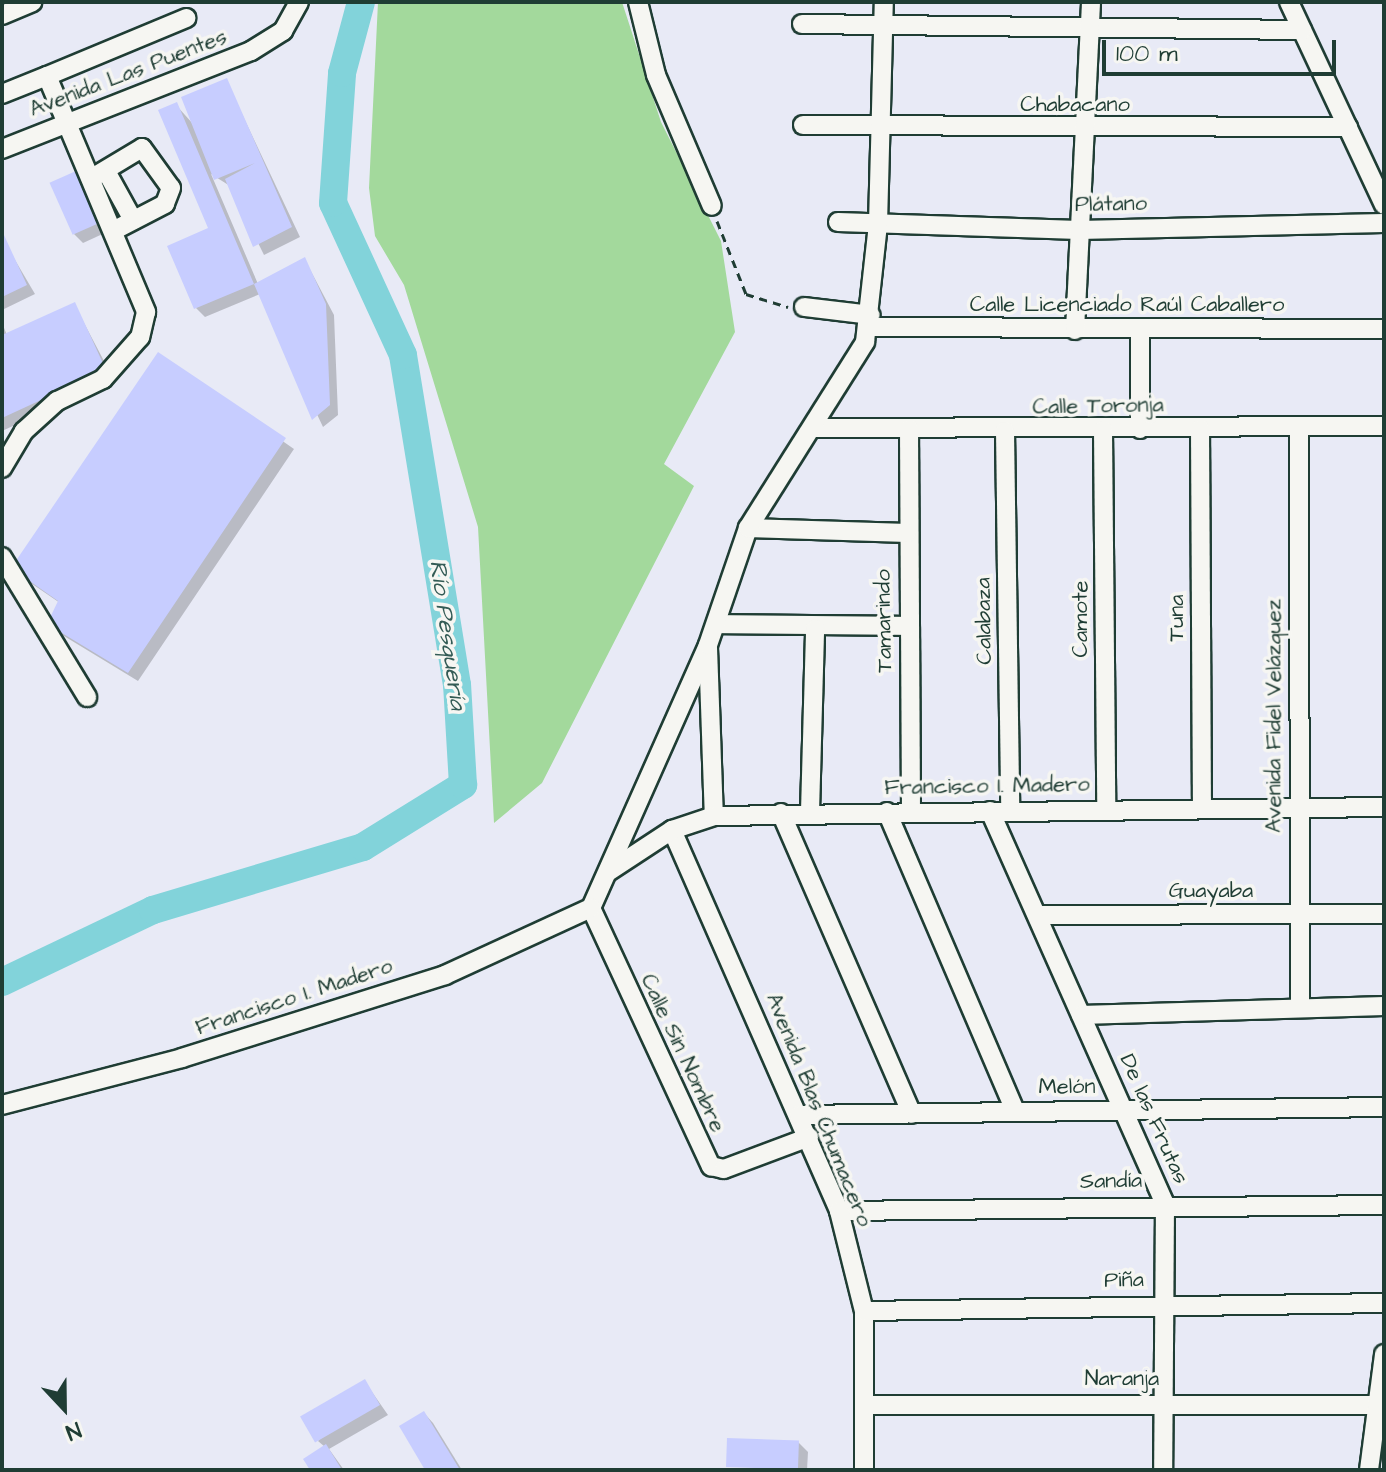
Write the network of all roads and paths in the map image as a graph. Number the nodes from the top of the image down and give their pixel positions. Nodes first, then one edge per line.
1 (32, 2) edge
2 (299, 2) edge
3 (638, 2) edge
4 (884, 2) edge
5 (1091, 2) edge
6 (1289, 2) edge
7 (2, 15) edge
8 (186, 18) dead end
9 (802, 24) dead end
10 (883, 25) junction
11 (1089, 28) junction
12 (1302, 30) junction
13 (47, 76) junction
14 (2, 94) edge
15 (67, 123) junction
16 (803, 125) dead end
17 (879, 127) junction
18 (1348, 127) junction
19 (1083, 130) junction
20 (2, 149) edge
21 (99, 174) junction
22 (1384, 205) edge
23 (712, 206) joint
24 (133, 220) junction
25 (838, 222) dead end
26 (1384, 223) edge
27 (878, 224) junction
28 (115, 230) junction
29 (1079, 230) junction
30 (804, 307) joint
31 (870, 321) junction
32 (1384, 329) edge
33 (1075, 330) junction
34 (1140, 330) junction
35 (1384, 426) edge
36 (1299, 427) junction
37 (813, 428) junction
38 (909, 429) junction
39 (1140, 429) junction
40 (1200, 429) junction
41 (1103, 430) junction
42 (1005, 431) junction
43 (2, 468) edge
44 (748, 528) junction
45 (907, 533) junction
46 (2, 557) edge
47 (716, 624) junction
48 (908, 626) junction
49 (815, 629) junction
50 (708, 645) junction
51 (87, 697) dead end
52 (1202, 807) junction
53 (1384, 807) edge
54 (1106, 808) junction
55 (1297, 808) junction
56 (1010, 810) junction
57 (911, 811) junction
58 (990, 811) junction
59 (810, 812) junction
60 (887, 812) junction
61 (781, 813) junction
62 (714, 816) junction
63 (672, 830) junction
64 (606, 874) junction
65 (591, 908) junction
66 (1384, 914) edge
67 (1038, 915) junction
68 (1300, 915) junction
69 (1300, 1006) junction
70 (1384, 1006) edge
71 (1081, 1015) junction
72 (2, 1105) edge
73 (1384, 1107) edge
74 (1125, 1110) junction
75 (1015, 1111) junction
76 (912, 1114) junction
77 (799, 1115) junction
78 (809, 1137) junction
79 (1165, 1204) junction
80 (1384, 1205) edge
81 (839, 1211) junction
82 (1161, 1303) junction
83 (1384, 1303) edge
84 (864, 1311) junction
85 (1384, 1354) edge
86 (1163, 1402) junction
87 (867, 1405) junction
88 (1377, 1405) junction
89 (864, 1470) edge
90 (1163, 1470) edge
91 (1369, 1470) edge

1 - 7 street
2 - 15 street, Avenida Las Puentes
3 - 23 street
4 - 10 street
5 - 11 street
6 - 12 street
8 - 13 street
9 - 10 street
10 - 11 street
10 - 17 street
11 - 12 street
11 - 19 street
12 - 18 street
13 - 14 street
13 - 15 street
15 - 20 street, Avenida Las Puentes
15 - 21 street
16 - 17 street, Chabacano
17 - 19 street, Chabacano
17 - 27 street
18 - 19 street, Chabacano
18 - 22 street
19 - 29 street
21 - 24 street
21 - 24 street
21 - 28 street
23 - 30 path
24 - 28 street
25 - 27 street, Plátano
26 - 29 street, Plátano
27 - 29 street, Plátano
27 - 31 street
28 - 43 street
29 - 33 street
30 - 31 street, Calle Licenciado Raúl Caballero
31 - 33 street, Calle Licenciado Raúl Caballero
31 - 37 street
32 - 34 street, Calle Licenciado Raúl Caballero
33 - 34 street, Calle Licenciado Raúl Caballero
34 - 39 street
35 - 36 street, Calle Toronja
36 - 40 street, Calle Toronja
36 - 55 street, Avenida Fidel Velázquez
37 - 38 street, Calle Toronja
37 - 44 street
38 - 42 street, Calle Toronja
38 - 45 street, Tamarindo
39 - 40 street, Calle Toronja
39 - 41 street, Calle Toronja
40 - 52 street, Tuna
41 - 42 street, Calle Toronja
41 - 54 street, Camote
42 - 56 street, Calabaza
44 - 45 street
44 - 47 street
45 - 48 street, Tamarindo
46 - 51 street
47 - 49 street
47 - 50 street
48 - 49 street
48 - 57 street, Tamarindo
49 - 59 street
50 - 62 street
50 - 64 street
52 - 54 street, Francisco I. Madero
52 - 55 street, Francisco I. Madero
53 - 55 street, Francisco I. Madero
54 - 56 street, Francisco I. Madero
55 - 68 street, Avenida Fidel Velázquez
56 - 58 street, Francisco I. Madero
57 - 58 street, Francisco I. Madero
57 - 60 street, Francisco I. Madero
58 - 67 street, De las Frutas
59 - 60 street, Francisco I. Madero
59 - 61 street, Francisco I. Madero
60 - 75 street
61 - 62 street, Francisco I. Madero
61 - 76 street
62 - 63 street, Francisco I. Madero
63 - 64 street, Francisco I. Madero
63 - 77 street, Avenida Blas Chumacero
64 - 65 street
65 - 72 street, Francisco I. Madero
65 - 78 street, Calle Sin Nombre
66 - 68 street, Guayaba
67 - 68 street, Guayaba
67 - 71 street, De las Frutas
68 - 69 street, Avenida Fidel Velázquez
69 - 70 street
69 - 71 street
71 - 74 street, De las Frutas
73 - 74 street, Melón
74 - 75 street, Melón
74 - 79 street, De las Frutas
75 - 76 street, Melón
76 - 77 street, Melón
77 - 78 street, Avenida Blas Chumacero
78 - 81 street, Avenida Blas Chumacero
79 - 80 street, Sandía
79 - 81 street, Sandía
79 - 82 street, De las Frutas
81 - 84 street, Avenida Blas Chumacero
82 - 83 street, Piña
82 - 84 street, Piña
82 - 86 street, De las Frutas
84 - 87 street, Avenida Blas Chumacero
85 - 88 street
86 - 87 street, Naranja
86 - 88 street, Naranja
86 - 90 street, De las Frutas
87 - 89 street, Avenida Blas Chumacero
88 - 91 street

